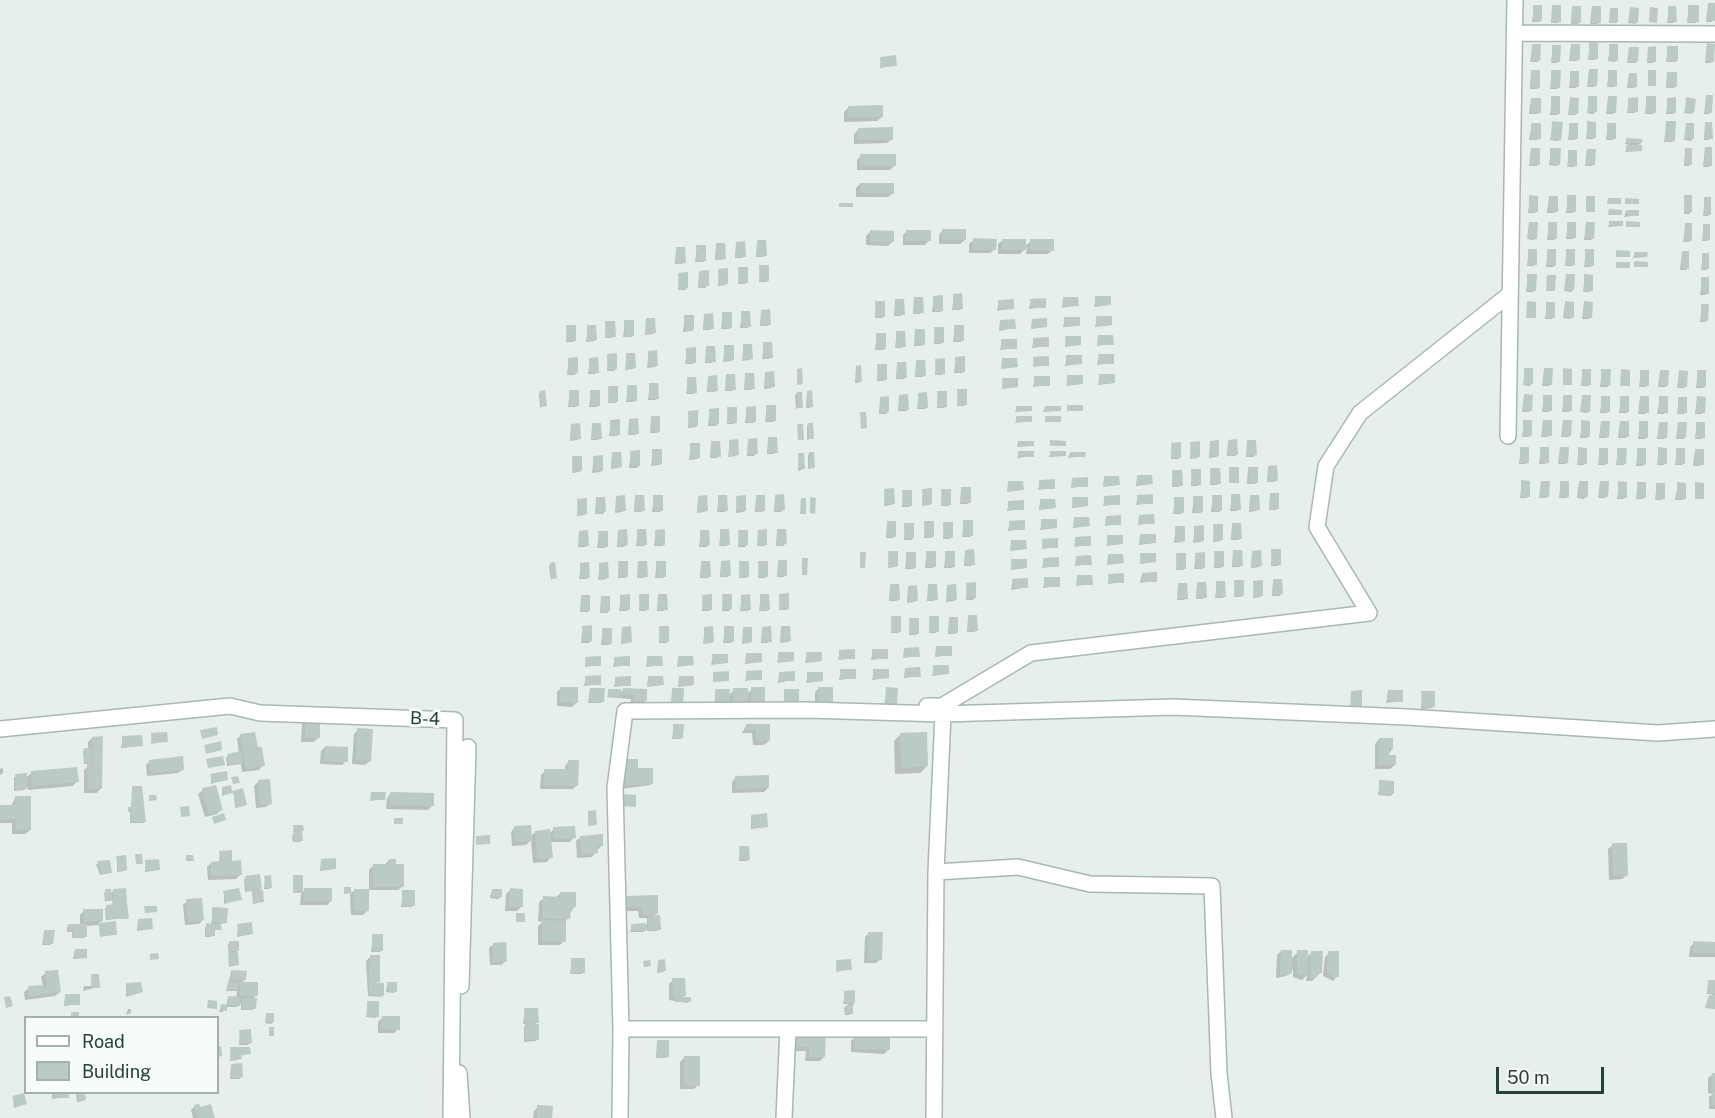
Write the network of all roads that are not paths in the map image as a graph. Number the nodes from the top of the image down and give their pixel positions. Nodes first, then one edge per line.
1 (1515, 0) edge
2 (1514, 33) junction
3 (1715, 34) edge
4 (1510, 294) junction
5 (1508, 436) dead end
6 (807, 710) junction
7 (943, 714) junction
8 (0, 729) edge
9 (1715, 729) edge
10 (468, 747) dead end
11 (936, 872) junction
12 (621, 1029) junction
13 (788, 1029) junction
14 (935, 1029) junction
15 (451, 1118) edge
16 (462, 1118) edge
17 (620, 1118) edge
18 (783, 1118) edge
19 (934, 1118) edge
20 (1224, 1118) edge

1 - 2 street
2 - 3 street
2 - 4 street
4 - 5 street
4 - 6 street
6 - 7 street
6 - 12 street
7 - 9 street
7 - 11 street
8 - 15 street, B-4
10 - 16 street
11 - 14 street
11 - 20 street
12 - 13 street
12 - 17 street
13 - 14 street
13 - 18 street
14 - 19 street

